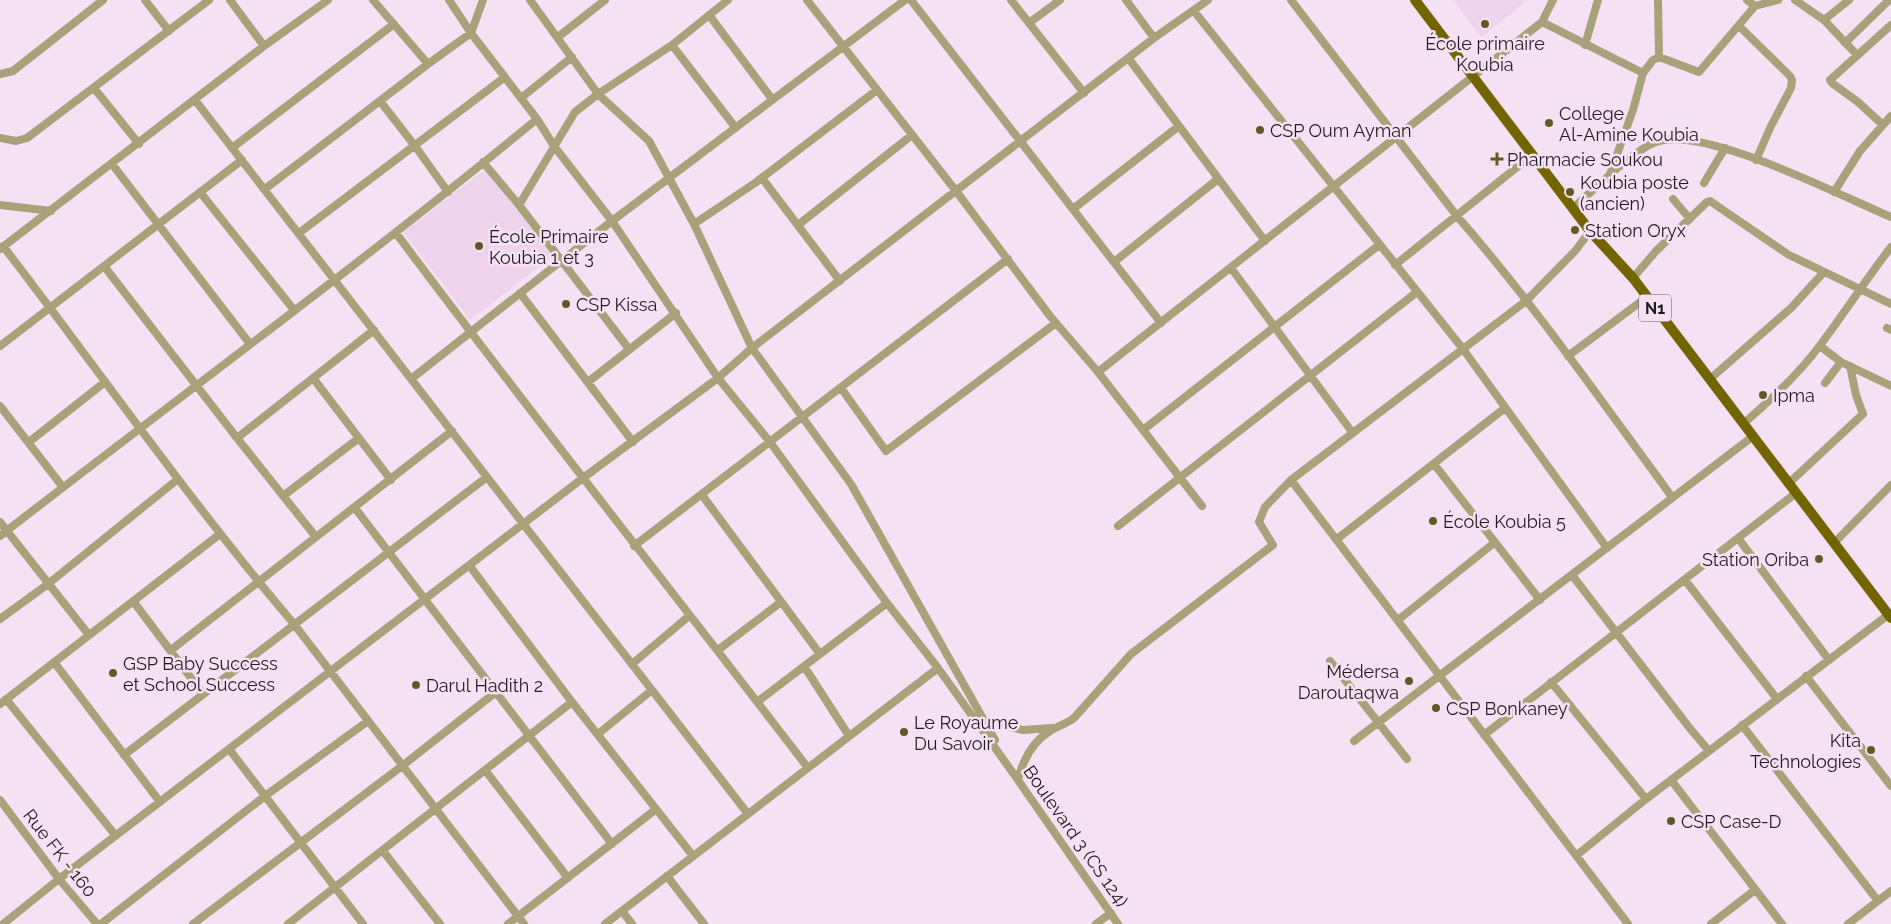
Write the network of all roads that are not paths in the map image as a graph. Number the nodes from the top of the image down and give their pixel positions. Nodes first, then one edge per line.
1 (102, 0) edge
2 (145, 0) edge
3 (209, 0) edge
4 (230, 0) edge
5 (328, 0) edge
6 (373, 0) edge
7 (449, 0) edge
8 (483, 0) edge
9 (530, 0) edge
10 (605, 0) edge
11 (728, 0) edge
12 (807, 0) edge
13 (905, 0) edge
14 (911, 0) edge
15 (1011, 0) edge
16 (1060, 0) edge
17 (1126, 0) edge
18 (1208, 0) edge
19 (1291, 0) edge
20 (1416, 0) edge
21 (1553, 0) edge
22 (1598, 0) edge
23 (1658, 0) edge
24 (1746, 0) edge
25 (1778, 0) edge
26 (1795, 0) edge
27 (1849, 0) edge
28 (1889, 0) edge
29 (1755, 6) junction
30 (1194, 11) junction
31 (709, 15) junction
32 (1824, 20) junction
33 (1542, 22) junction
34 (1029, 23) junction
35 (394, 24) junction
36 (1739, 26) junction
37 (1891, 26) edge
38 (169, 30) junction
39 (472, 33) junction
40 (558, 36) junction
41 (1154, 38) junction
42 (1845, 43) junction
43 (1585, 44) junction
44 (672, 45) junction
45 (264, 46) junction
46 (844, 46) junction
47 (1857, 56) junction
48 (572, 57) junction
49 (1659, 57) junction
50 (1129, 59) junction
51 (428, 64) junction
52 (1643, 73) junction
53 (0, 74) edge
54 (505, 77) junction
55 (1474, 77) junction
56 (94, 88) junction
57 (877, 90) junction
58 (1084, 93) junction
59 (598, 94) junction
60 (521, 98) junction
61 (772, 99) junction
62 (195, 100) junction
63 (380, 101) junction
64 (1891, 116) edge
65 (537, 119) junction
66 (1882, 125) junction
67 (1179, 126) junction
68 (735, 127) junction
69 (912, 134) junction
70 (0, 138) edge
71 (1397, 138) junction
72 (1020, 142) junction
73 (139, 144) junction
74 (415, 146) junction
75 (554, 146) junction
76 (232, 148) junction
77 (1725, 148) junction
78 (1532, 154) junction
79 (242, 160) junction
80 (1756, 160) junction
81 (483, 162) junction
82 (112, 164) junction
83 (1609, 176) junction
84 (762, 178) junction
85 (670, 179) junction
86 (1218, 179) junction
87 (1704, 183) dead end
88 (1334, 187) junction
89 (265, 189) junction
90 (956, 191) junction
91 (200, 192) junction
92 (448, 192) junction
93 (1834, 192) junction
94 (1674, 199) dead end
95 (0, 205) edge
96 (518, 205) junction
97 (1573, 208) junction
98 (1073, 209) junction
99 (51, 211) junction
100 (1456, 215) junction
101 (1891, 217) edge
102 (1690, 219) junction
103 (612, 221) junction
104 (694, 224) junction
105 (157, 225) junction
106 (798, 225) junction
107 (1590, 231) junction
108 (298, 233) junction
109 (396, 233) junction
110 (1265, 242) junction
111 (1380, 245) junction
112 (2, 247) edge
113 (1891, 247) edge
114 (1008, 259) junction
115 (561, 261) junction
116 (1114, 262) junction
117 (1396, 265) junction
118 (104, 266) junction
119 (1231, 268) junction
120 (1824, 272) junction
121 (1633, 278) junction
122 (335, 281) junction
123 (840, 281) junction
124 (1859, 288) junction
125 (1417, 292) junction
126 (520, 293) junction
127 (1647, 297) junction
128 (1526, 301) junction
129 (1891, 304) edge
130 (50, 307) junction
131 (294, 310) junction
132 (676, 314) junction
133 (1056, 323) junction
134 (1161, 323) junction
135 (1275, 326) junction
136 (374, 330) junction
137 (470, 332) junction
138 (250, 344) junction
139 (0, 346) edge
140 (1820, 346) junction
141 (752, 348) junction
142 (629, 349) junction
143 (1463, 349) junction
144 (1568, 356) junction
145 (1841, 362) junction
146 (1850, 366) junction
147 (1098, 372) junction
148 (1310, 374) junction
149 (313, 378) junction
150 (718, 378) junction
151 (411, 379) junction
152 (1710, 379) junction
153 (105, 382) junction
154 (588, 382) junction
155 (1825, 383) dead end
156 (196, 385) junction
157 (1891, 386) edge
158 (841, 388) junction
159 (0, 406) edge
160 (1505, 408) junction
161 (803, 418) junction
162 (1743, 424) junction
163 (140, 428) junction
164 (1143, 430) junction
165 (452, 431) junction
166 (1352, 432) junction
167 (1752, 437) junction
168 (237, 438) junction
169 (359, 438) junction
170 (29, 442) junction
171 (633, 442) junction
172 (770, 442) junction
173 (1434, 464) junction
174 (487, 477) junction
175 (1180, 477) junction
176 (583, 478) junction
177 (178, 479) junction
178 (391, 480) junction
179 (1291, 480) junction
180 (1788, 484) junction
181 (1891, 485) edge
182 (62, 486) junction
183 (1796, 493) junction
184 (702, 495) junction
185 (283, 496) junction
186 (1672, 497) junction
187 (1202, 506) dead end
188 (355, 508) junction
189 (0, 522) edge
190 (523, 524) junction
191 (1118, 526) dead end
192 (3, 533) edge
193 (220, 534) junction
194 (316, 537) junction
195 (1738, 538) junction
196 (1337, 539) junction
197 (1494, 543) junction
198 (1834, 543) junction
199 (634, 546) junction
200 (1606, 548) junction
201 (388, 551) junction
202 (469, 565) junction
203 (1572, 575) junction
204 (1684, 580) junction
205 (257, 581) junction
206 (48, 584) junction
207 (424, 599) junction
208 (1540, 600) junction
209 (133, 601) junction
210 (782, 602) junction
211 (887, 602) junction
212 (689, 616) junction
213 (1890, 616) edge
214 (0, 620) edge
215 (1398, 620) junction
216 (294, 624) junction
217 (1617, 632) junction
218 (89, 635) junction
219 (170, 650) junction
220 (718, 650) junction
221 (820, 654) junction
222 (1829, 660) junction
223 (1330, 661) dead end
224 (54, 662) junction
225 (632, 664) junction
226 (804, 666) junction
227 (938, 668) junction
228 (330, 672) junction
229 (1439, 676) junction
230 (1806, 676) junction
231 (1551, 682) junction
232 (652, 690) junction
233 (496, 692) junction
234 (203, 694) junction
235 (1777, 699) junction
236 (3, 702) edge
237 (572, 702) junction
238 (757, 702) junction
239 (972, 716) junction
240 (368, 721) junction
241 (984, 721) junction
242 (1378, 723) junction
243 (1742, 725) junction
244 (1058, 727) junction
245 (598, 734) junction
246 (1484, 735) junction
247 (529, 736) junction
248 (849, 736) junction
249 (1354, 741) dead end
250 (229, 749) junction
251 (1709, 751) junction
252 (124, 755) junction
253 (1407, 759) dead end
254 (402, 766) junction
255 (808, 768) junction
256 (1010, 768) junction
257 (485, 770) junction
258 (1018, 780) junction
259 (1671, 780) junction
260 (1891, 786) edge
261 (265, 796) junction
262 (1646, 799) junction
263 (0, 800) edge
264 (160, 802) junction
265 (436, 809) junction
266 (655, 810) junction
267 (748, 814) junction
268 (116, 836) junction
269 (300, 842) junction
270 (612, 844) junction
271 (383, 851) junction
272 (1577, 855) junction
273 (692, 856) junction
274 (667, 876) junction
275 (568, 878) junction
276 (59, 879) junction
277 (336, 888) junction
278 (1755, 890) junction
279 (1891, 891) edge
280 (1878, 902) junction
281 (622, 911) junction
282 (1111, 913) junction
283 (518, 916) junction
284 (3, 924) edge
285 (97, 924) edge
286 (101, 924) edge
287 (193, 924) edge
288 (288, 924) edge
289 (363, 924) edge
290 (440, 924) edge
291 (508, 924) edge
292 (524, 924) edge
293 (605, 924) edge
294 (632, 924) edge
295 (704, 924) edge
296 (1096, 924) edge
297 (1118, 924) edge
298 (1628, 924) edge
299 (1711, 924) edge
300 (1782, 924) edge
301 (1848, 924) edge

1 - 53 street
2 - 38 street
3 - 38 street
4 - 45 street
5 - 45 street
6 - 35 street
7 - 39 street, Boulevard 3 (CS 124)
8 - 39 street
9 - 40 street
10 - 40 street
11 - 31 street
12 - 46 street
13 - 46 street
14 - 72 street
15 - 34 street
16 - 34 street
17 - 41 street
18 - 30 street
19 - 71 street
20 - 55 main road, N1
21 - 33 street
22 - 43 street
23 - 49 street
24 - 29 street
25 - 29 street
26 - 32 street
27 - 32 street
28 - 42 street
29 - 36 street
30 - 41 street
30 - 88 street
31 - 44 street
31 - 61 street
32 - 42 street
33 - 43 street
33 - 55 street
34 - 58 street
35 - 51 street
35 - 76 street
36 - 49 street
36 - 80 street
37 - 47 street
38 - 56 street
39 - 51 street
39 - 54 street, Boulevard 3 (CS 124)
40 - 48 street
41 - 50 street
42 - 47 street
43 - 52 street
44 - 59 street
44 - 68 street
45 - 62 street
46 - 57 street
46 - 61 street
47 - 66 street
48 - 59 street
48 - 60 street
49 - 52 street
50 - 58 street
50 - 67 street
51 - 63 street
52 - 83 street
54 - 60 street, Boulevard 3 (CS 124)
54 - 74 street
55 - 71 street
55 - 78 main road, N1
56 - 70 street
56 - 73 street
57 - 69 street
57 - 84 street
58 - 72 street
59 - 75 street
59 - 85 street
60 - 65 street, Boulevard 3 (CS 124)
61 - 68 street
62 - 73 street
62 - 76 street
63 - 74 street
63 - 89 street
64 - 66 street
65 - 75 street, Boulevard 3 (CS 124)
65 - 81 street
66 - 93 street
67 - 86 street
67 - 98 street
68 - 85 street
69 - 90 street
69 - 106 street
71 - 88 street
71 - 100 street
72 - 90 street
72 - 98 street
73 - 82 street
74 - 92 street
74 - 108 street
75 - 96 street
75 - 103 street, Boulevard 3 (CS 124)
76 - 79 street
77 - 80 street
77 - 83 street
77 - 87 street
78 - 97 main road, N1
78 - 100 street
79 - 89 street
79 - 91 street
80 - 93 street
81 - 92 street
81 - 96 street
82 - 99 street
82 - 105 street
83 - 97 street
84 - 104 street
84 - 106 street
85 - 103 street
85 - 104 street
86 - 110 street
86 - 116 street
88 - 110 street
88 - 111 street
89 - 108 street
90 - 114 street
90 - 123 street
91 - 105 street
91 - 131 street
92 - 109 street
93 - 101 street
94 - 102 street
95 - 99 street
96 - 115 street
97 - 107 main road, N1
98 - 116 street
99 - 112 street
100 - 117 street
100 - 128 street
102 - 120 street
102 - 121 street
103 - 115 street
103 - 132 street, Boulevard 3 (CS 124)
104 - 141 street
105 - 118 street
105 - 138 street
106 - 123 street
107 - 121 main road, N1
107 - 128 street
108 - 122 street
109 - 122 street
109 - 137 street
110 - 119 street
111 - 117 street
111 - 135 street
112 - 130 street
113 - 124 street
114 - 133 street
114 - 158 street
115 - 126 street
115 - 142 street
116 - 134 street
117 - 125 street
118 - 130 street
118 - 156 street
119 - 134 street
119 - 135 street
120 - 124 street
120 - 152 street
121 - 127 main road, N1
122 - 131 street
122 - 136 street
123 - 141 street
124 - 129 street
124 - 140 street
125 - 143 street
125 - 148 street
126 - 137 street
126 - 154 street
127 - 144 street
127 - 152 main road, N1
128 - 143 street
128 - 144 street
130 - 139 street
130 - 153 street
131 - 138 street
132 - 142 street
132 - 150 street, Boulevard 3 (CS 124)
133 - 147 street
133 - 158 street
134 - 147 street
135 - 148 street
135 - 164 street
136 - 149 street
136 - 151 street
137 - 151 street
137 - 176 street
138 - 156 street
140 - 145 street
140 - 162 street
141 - 150 street
141 - 161 street
142 - 154 street
143 - 160 street
143 - 166 street
144 - 186 street
145 - 146 street
145 - 155 street
146 - 157 street
146 - 180 street
147 - 164 street
148 - 166 street
148 - 175 street
149 - 168 street
149 - 169 street
150 - 171 street
150 - 172 street, Boulevard 3 (CS 124)
151 - 165 street
152 - 162 main road, N1
153 - 163 street
153 - 170 street
154 - 171 street
156 - 163 street
156 - 168 street
158 - 161 street
159 - 170 street
160 - 173 street
160 - 200 street
161 - 172 street
161 - 241 street
162 - 167 main road, N1
163 - 177 street
163 - 182 street
164 - 175 street
165 - 174 street
165 - 178 street
166 - 179 street
167 - 180 main road, N1
167 - 186 street
168 - 185 street
169 - 178 street
169 - 185 street
170 - 182 street
171 - 176 street
172 - 184 street
172 - 211 street, Boulevard 3 (CS 124)
173 - 196 street
173 - 197 street
174 - 190 street
174 - 201 street
175 - 187 street
175 - 191 street
176 - 190 street
176 - 199 street
177 - 193 street
177 - 206 street
178 - 188 street
179 - 196 street
179 - 244 street
180 - 183 main road, N1
181 - 198 street
182 - 192 street
183 - 195 street
183 - 198 main road, N1
184 - 199 street
184 - 210 street
185 - 194 street
186 - 200 street
188 - 194 street
188 - 201 street
189 - 192 street
190 - 202 street
190 - 225 street
192 - 206 street
193 - 205 street
193 - 209 street
194 - 205 street
195 - 204 street
195 - 222 street
196 - 215 street
197 - 208 street
197 - 215 street
198 - 213 main road, N1
199 - 212 street
200 - 203 street
201 - 207 street
201 - 216 street
202 - 207 street
202 - 237 street
203 - 208 street
203 - 217 street
204 - 217 street
204 - 235 street
205 - 216 street
205 - 219 street
206 - 214 street
206 - 218 street
207 - 228 street
207 - 233 street
208 - 229 street
209 - 218 street
209 - 219 street
210 - 220 street
210 - 221 street
211 - 221 street
211 - 227 street, Boulevard 3 (CS 124)
212 - 220 street
212 - 225 street
213 - 222 street
215 - 229 street
216 - 228 street
216 - 234 street
217 - 231 street
217 - 251 street
218 - 224 street
219 - 234 street
220 - 238 street
221 - 226 street
222 - 230 street
223 - 242 street
224 - 236 street
224 - 252 street
225 - 232 street
226 - 238 street
226 - 248 street
227 - 239 street, Boulevard 3 (CS 124)
227 - 248 street
228 - 240 street
228 - 250 street
229 - 242 street
229 - 246 street
230 - 235 street
230 - 260 street
231 - 246 street
231 - 262 street
232 - 245 street
232 - 267 street
233 - 247 street
233 - 254 street
234 - 252 street
235 - 243 street
236 - 268 street
237 - 245 street
237 - 247 street
238 - 255 street
239 - 241 street
239 - 256 street, Boulevard 3 (CS 124)
240 - 254 street
240 - 261 street
241 - 244 street
241 - 256 street
242 - 249 street
242 - 253 street
243 - 251 street
243 - 280 street
244 - 258 street
245 - 266 street
246 - 272 street
247 - 257 street
247 - 270 street
248 - 255 street
250 - 261 street
250 - 264 street
251 - 259 street
252 - 264 street
254 - 265 street
254 - 269 street
255 - 267 street
256 - 258 street, Boulevard 3 (CS 124)
257 - 265 street
257 - 275 street
258 - 282 street, Boulevard 3 (CS 124)
259 - 262 street
259 - 278 street
261 - 269 street
261 - 286 street
262 - 272 street
263 - 276 street, Rue FK - 160
264 - 268 street
265 - 271 street
265 - 283 street
266 - 270 street
266 - 273 street
267 - 273 street
268 - 276 street
269 - 277 street
269 - 287 street
270 - 275 street
271 - 277 street
271 - 290 street
272 - 298 street
273 - 274 street
274 - 281 street
274 - 295 street
275 - 283 street
276 - 284 street
276 - 285 street, Rue FK - 160
277 - 288 street
277 - 289 street
278 - 299 street
278 - 300 street
279 - 280 street
280 - 301 street
281 - 293 street
281 - 294 street
282 - 296 street
282 - 297 street, Boulevard 3 (CS 124)
283 - 291 street
283 - 292 street

